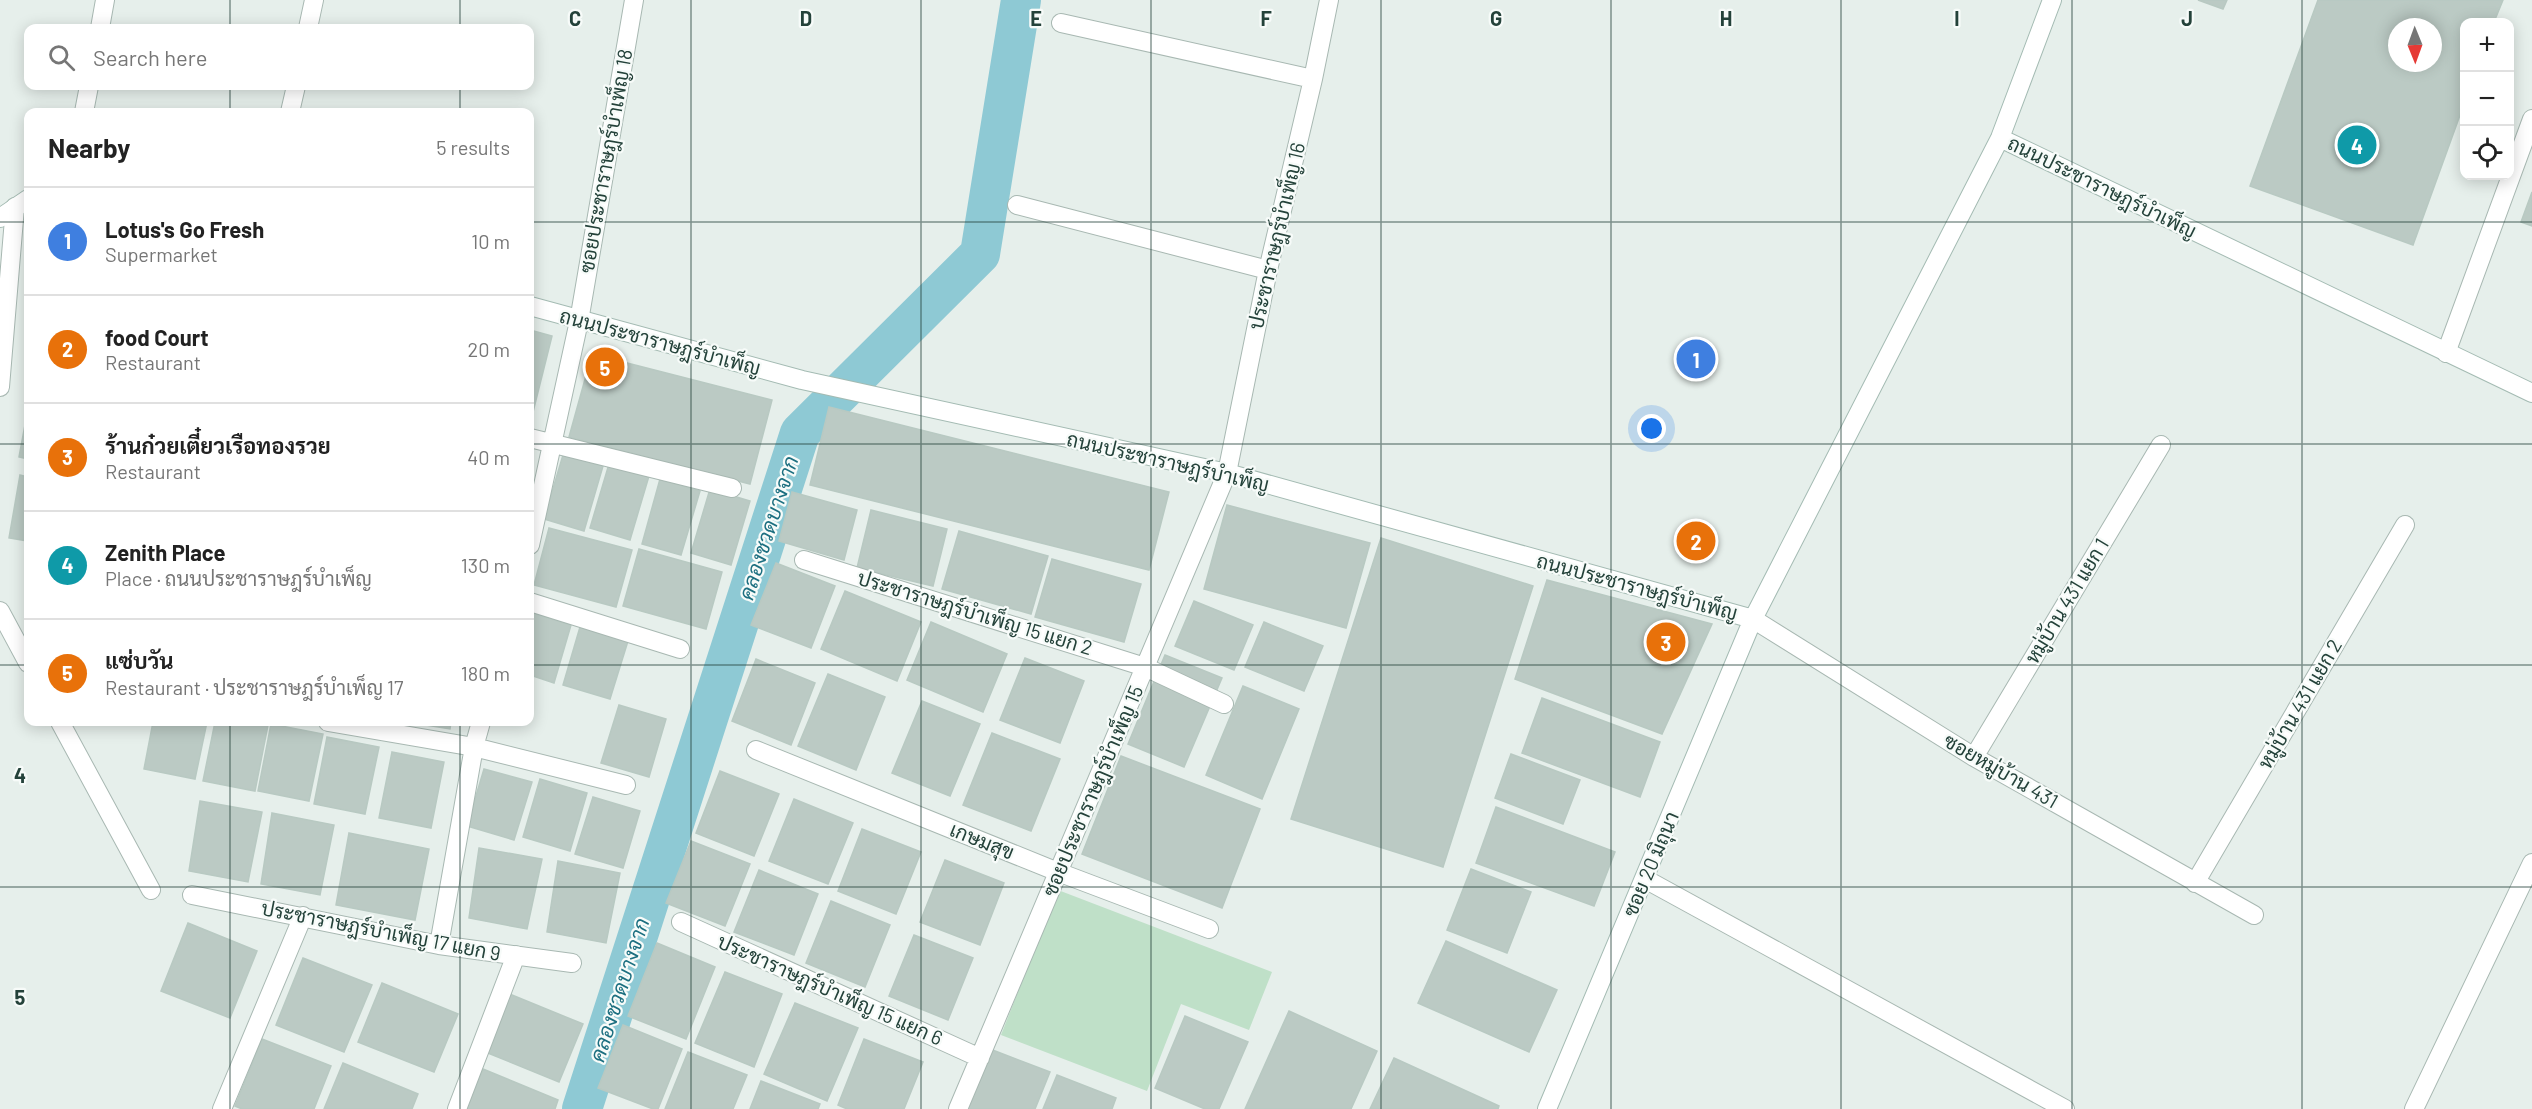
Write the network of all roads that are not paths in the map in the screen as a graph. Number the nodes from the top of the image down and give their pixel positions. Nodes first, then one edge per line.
1 (105, 0) edge
2 (314, 0) edge
3 (634, 0) edge
4 (1329, 0) edge
5 (2052, 0) edge
6 (1061, 22) dead end
7 (101, 24) edge
8 (309, 24) edge
9 (1313, 79) junction
10 (88, 90) edge
11 (295, 90) edge
12 (85, 108) edge
13 (292, 108) edge
14 (2532, 119) edge
15 (2000, 138) junction
16 (22, 203) edge
17 (1017, 205) dead end
18 (0, 218) edge
19 (1268, 270) junction
20 (534, 307) edge
21 (579, 321) junction
22 (2446, 353) junction
23 (0, 387) edge
24 (2532, 393) edge
25 (534, 439) edge
26 (554, 442) junction
27 (2161, 445) dead end
28 (1227, 473) junction
29 (732, 488) dead end
30 (2405, 525) dead end
31 (534, 528) edge
32 (804, 560) dead end
33 (534, 603) edge
34 (0, 611) edge
35 (1753, 619) junction
36 (680, 649) dead end
37 (24, 656) edge
38 (1146, 667) junction
39 (1224, 704) dead end
40 (62, 726) edge
41 (351, 726) edge
42 (480, 726) edge
43 (474, 747) junction
44 (756, 750) dead end
45 (1974, 757) junction
46 (626, 785) dead end
47 (2532, 863) edge
48 (1058, 872) junction
49 (1645, 879) junction
50 (2195, 882) junction
51 (151, 890) dead end
52 (192, 895) dead end
53 (2254, 915) dead end
54 (303, 916) junction
55 (681, 922) dead end
56 (1209, 929) dead end
57 (439, 945) junction
58 (516, 956) junction
59 (572, 963) dead end
60 (980, 1058) junction
61 (1548, 1108) edge
62 (222, 1109) edge
63 (457, 1109) edge
64 (958, 1109) edge
65 (2065, 1109) edge
66 (2414, 1109) edge

1 - 7 street
2 - 8 street
3 - 21 street, ซอยประชาราษฎร์บำเพ็ญ 18
4 - 9 street, ประชาราษฎร์บำเพ็ญ 16
5 - 15 street
6 - 9 street
9 - 19 street, ประชาราษฎร์บำเพ็ญ 16
10 - 12 street
11 - 13 street
14 - 22 street
15 - 22 street, ถนนประชาราษฎร์บำเพ็ญ
15 - 35 street, ถนนประชาราษฎร์บำเพ็ญ
16 - 18 street
16 - 23 street
17 - 19 street
19 - 28 street, ประชาราษฎร์บำเพ็ญ 16
20 - 21 street, ถนนประชาราษฎร์บำเพ็ญ
21 - 26 street, ซอยประชาราษฎร์บำเพ็ญ 18
21 - 28 street, ถนนประชาราษฎร์บำเพ็ญ
22 - 24 street, ถนนประชาราษฎร์บำเพ็ญ
25 - 26 street
26 - 29 street
26 - 31 street, ซอยประชาราษฎร์บำเพ็ญ 18
27 - 45 street, หมู่บ้าน 431 แยก 1
28 - 35 street, ถนนประชาราษฎร์บำเพ็ญ
28 - 38 street, ซอยประชาราษฎร์บำเพ็ญ 15
30 - 50 street, หมู่บ้าน 431 แยก 2
32 - 38 street, ประชาราษฎร์บำเพ็ญ 15 แยก 2
33 - 36 street
34 - 37 street
35 - 45 street, ซอยหมู่บ้าน 431
35 - 49 street, ซอย 20 มิถุนา
38 - 39 street, ประชาราษฎร์บำเพ็ญ 15 แยก 2
38 - 48 street, ซอยประชาราษฎร์บำเพ็ญ 15
40 - 51 street
41 - 43 street
42 - 43 street
43 - 46 street
43 - 57 street
44 - 48 street, เกษมสุข
45 - 50 street, ซอยหมู่บ้าน 431
47 - 66 street
48 - 56 street, เกษมสุข
48 - 60 street, ซอยประชาราษฎร์บำเพ็ญ 15
49 - 61 street, ซอย 20 มิถุนา
49 - 65 street
50 - 53 street, ซอยหมู่บ้าน 431
52 - 54 street, ประชาราษฎร์บำเพ็ญ 17 แยก 9
54 - 57 street, ประชาราษฎร์บำเพ็ญ 17 แยก 9
54 - 62 street
55 - 60 street, ประชาราษฎร์บำเพ็ญ 15 แยก 6
57 - 58 street, ประชาราษฎร์บำเพ็ญ 17 แยก 9
58 - 59 street, ประชาราษฎร์บำเพ็ญ 17 แยก 9
58 - 63 street
60 - 64 street, ซอยประชาราษฎร์บำเพ็ญ 15

